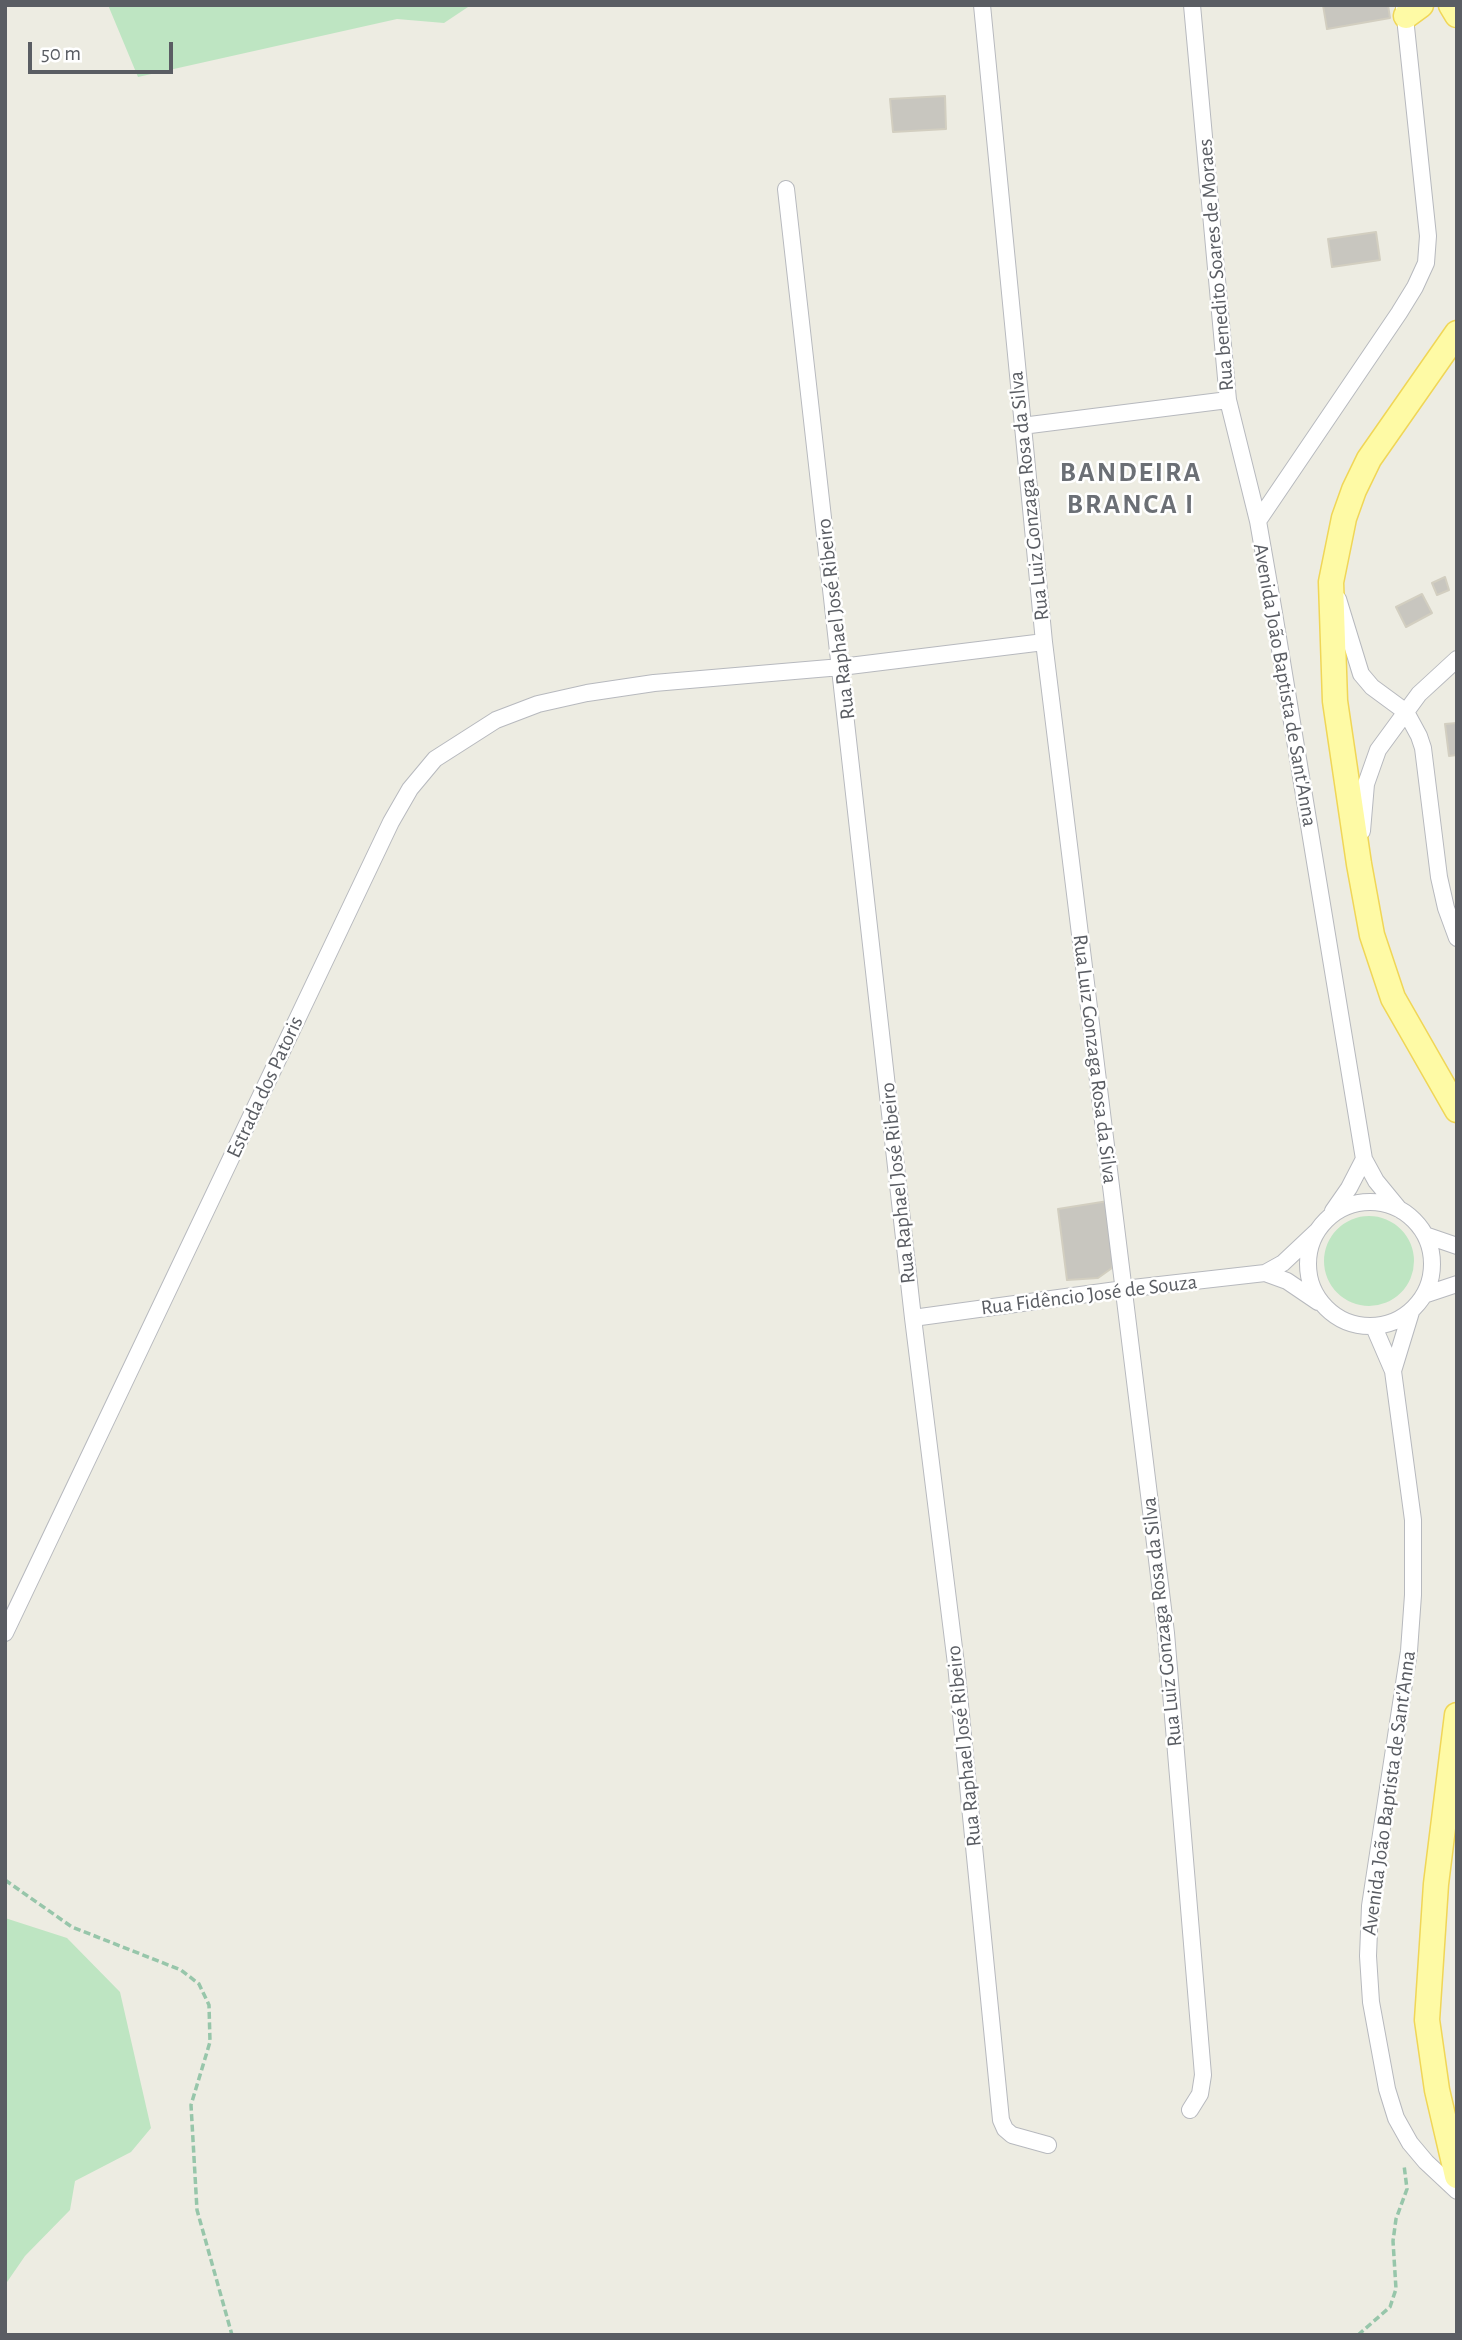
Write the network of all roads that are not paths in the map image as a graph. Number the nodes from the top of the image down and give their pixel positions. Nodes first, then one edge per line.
1 (982, 5) edge
2 (1192, 5) edge
3 (1451, 5) edge
4 (1410, 9) edge
5 (1457, 15) edge
6 (786, 189) dead end
7 (1455, 333) edge
8 (1228, 400) junction
9 (1022, 426) junction
10 (1258, 521) junction
11 (1331, 582) junction
12 (1044, 642) junction
13 (1457, 659) edge
14 (841, 667) junction
15 (1406, 712) junction
16 (1359, 864) junction
17 (1457, 938) edge
18 (1410, 1029) junction
19 (1457, 1086) edge
20 (1457, 1110) edge
21 (1364, 1160) junction
22 (1399, 1209) junction
23 (1329, 1217) junction
24 (1317, 1231) junction
25 (1426, 1235) junction
26 (1457, 1246) edge
27 (1265, 1273) junction
28 (1457, 1284) edge
29 (1124, 1289) junction
30 (1424, 1295) junction
31 (1321, 1304) junction
32 (1411, 1312) junction
33 (913, 1318) junction
34 (1374, 1327) junction
35 (1393, 1371) junction
36 (5, 1633) edge
37 (1457, 1715) edge
38 (1190, 2110) dead end
39 (1048, 2145) dead end
40 (1457, 2176) edge
41 (1457, 2191) edge

1 - 9 street, Rua Luiz Gonzaga Rosa da Silva
2 - 8 street, Rua benedito Soares de Moraes
3 - 5 main road
4 - 10 street, Avenida João Baptista de Sant'Anna
6 - 14 street, Rua Raphael José Ribeiro
7 - 11 main road
8 - 9 street
8 - 10 street, Rua benedito Soares de Moraes
9 - 12 street, Rua Luiz Gonzaga Rosa da Silva
10 - 21 street, Avenida João Baptista de Sant'Anna
11 - 15 street
11 - 16 main road
12 - 14 street, Estrada dos Patoris
12 - 29 street, Rua Luiz Gonzaga Rosa da Silva
13 - 15 street
14 - 33 street, Rua Raphael José Ribeiro
14 - 36 street, Estrada dos Patoris
15 - 16 street
15 - 17 street
16 - 18 main road
18 - 19 main road
18 - 20 main road
21 - 22 street, Avenida João Baptista de Sant'Anna
21 - 23 street
22 - 23 street
22 - 25 street
23 - 24 street
24 - 27 street, Rua Fidêncio José de Souza
24 - 31 street
25 - 26 street
25 - 30 street
27 - 29 street, Rua Fidêncio José de Souza
27 - 31 street
28 - 30 street
29 - 33 street, Rua Fidêncio José de Souza
29 - 38 street, Rua Luiz Gonzaga Rosa da Silva
30 - 32 street
31 - 34 street
32 - 34 street
32 - 35 street, Avenida João Baptista de Sant'Anna
33 - 39 street, Rua Raphael José Ribeiro
34 - 35 street, Avenida João Baptista de Sant'Anna
35 - 41 street, Avenida João Baptista de Sant'Anna
37 - 40 main road

